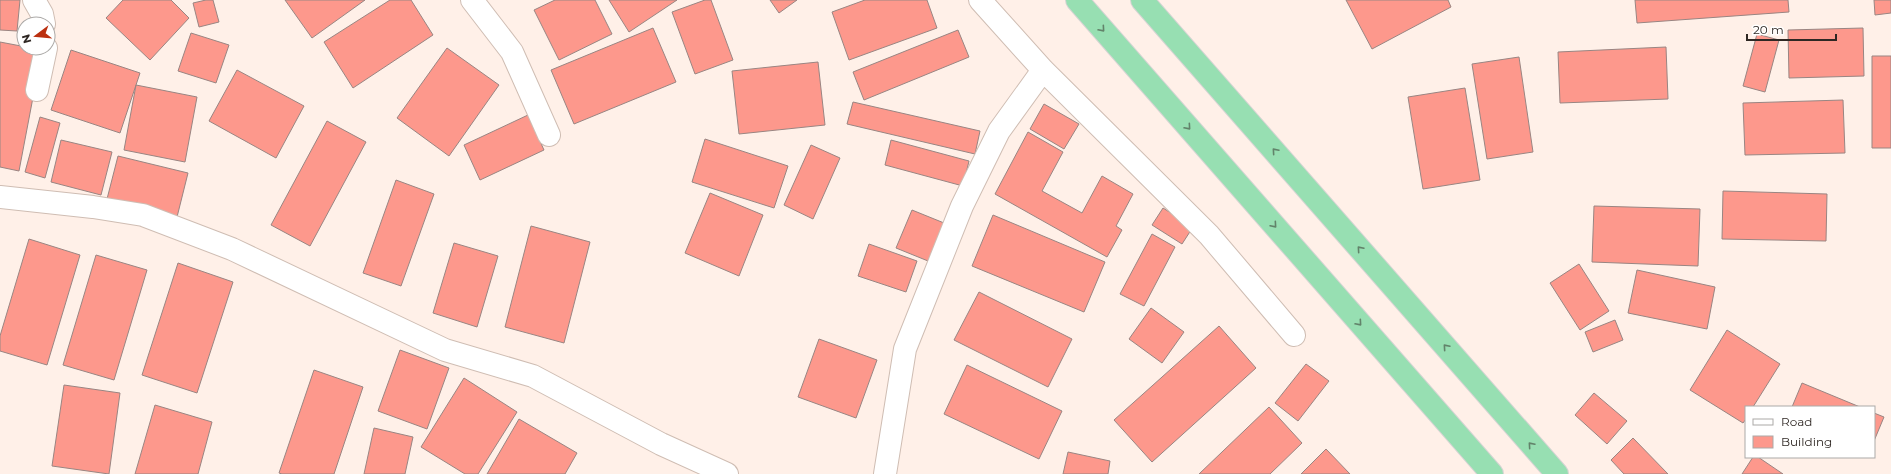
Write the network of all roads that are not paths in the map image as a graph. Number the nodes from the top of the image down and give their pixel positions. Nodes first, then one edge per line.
1 (34, 0) edge
2 (472, 0) edge
3 (980, 0) edge
4 (1077, 0) edge
5 (1142, 0) edge
6 (42, 16) edge
7 (44, 56) edge
8 (1042, 70) junction
9 (38, 90) dead end
10 (549, 134) dead end
11 (0, 197) edge
12 (1294, 335) dead end
13 (884, 471) edge
14 (727, 474) edge
15 (1492, 474) edge
16 (1557, 474) edge

1 - 6 street
2 - 10 street
3 - 8 street
4 -> 15 highway
16 -> 5 highway
7 - 9 street
8 - 12 street
8 - 13 street
11 - 14 street

